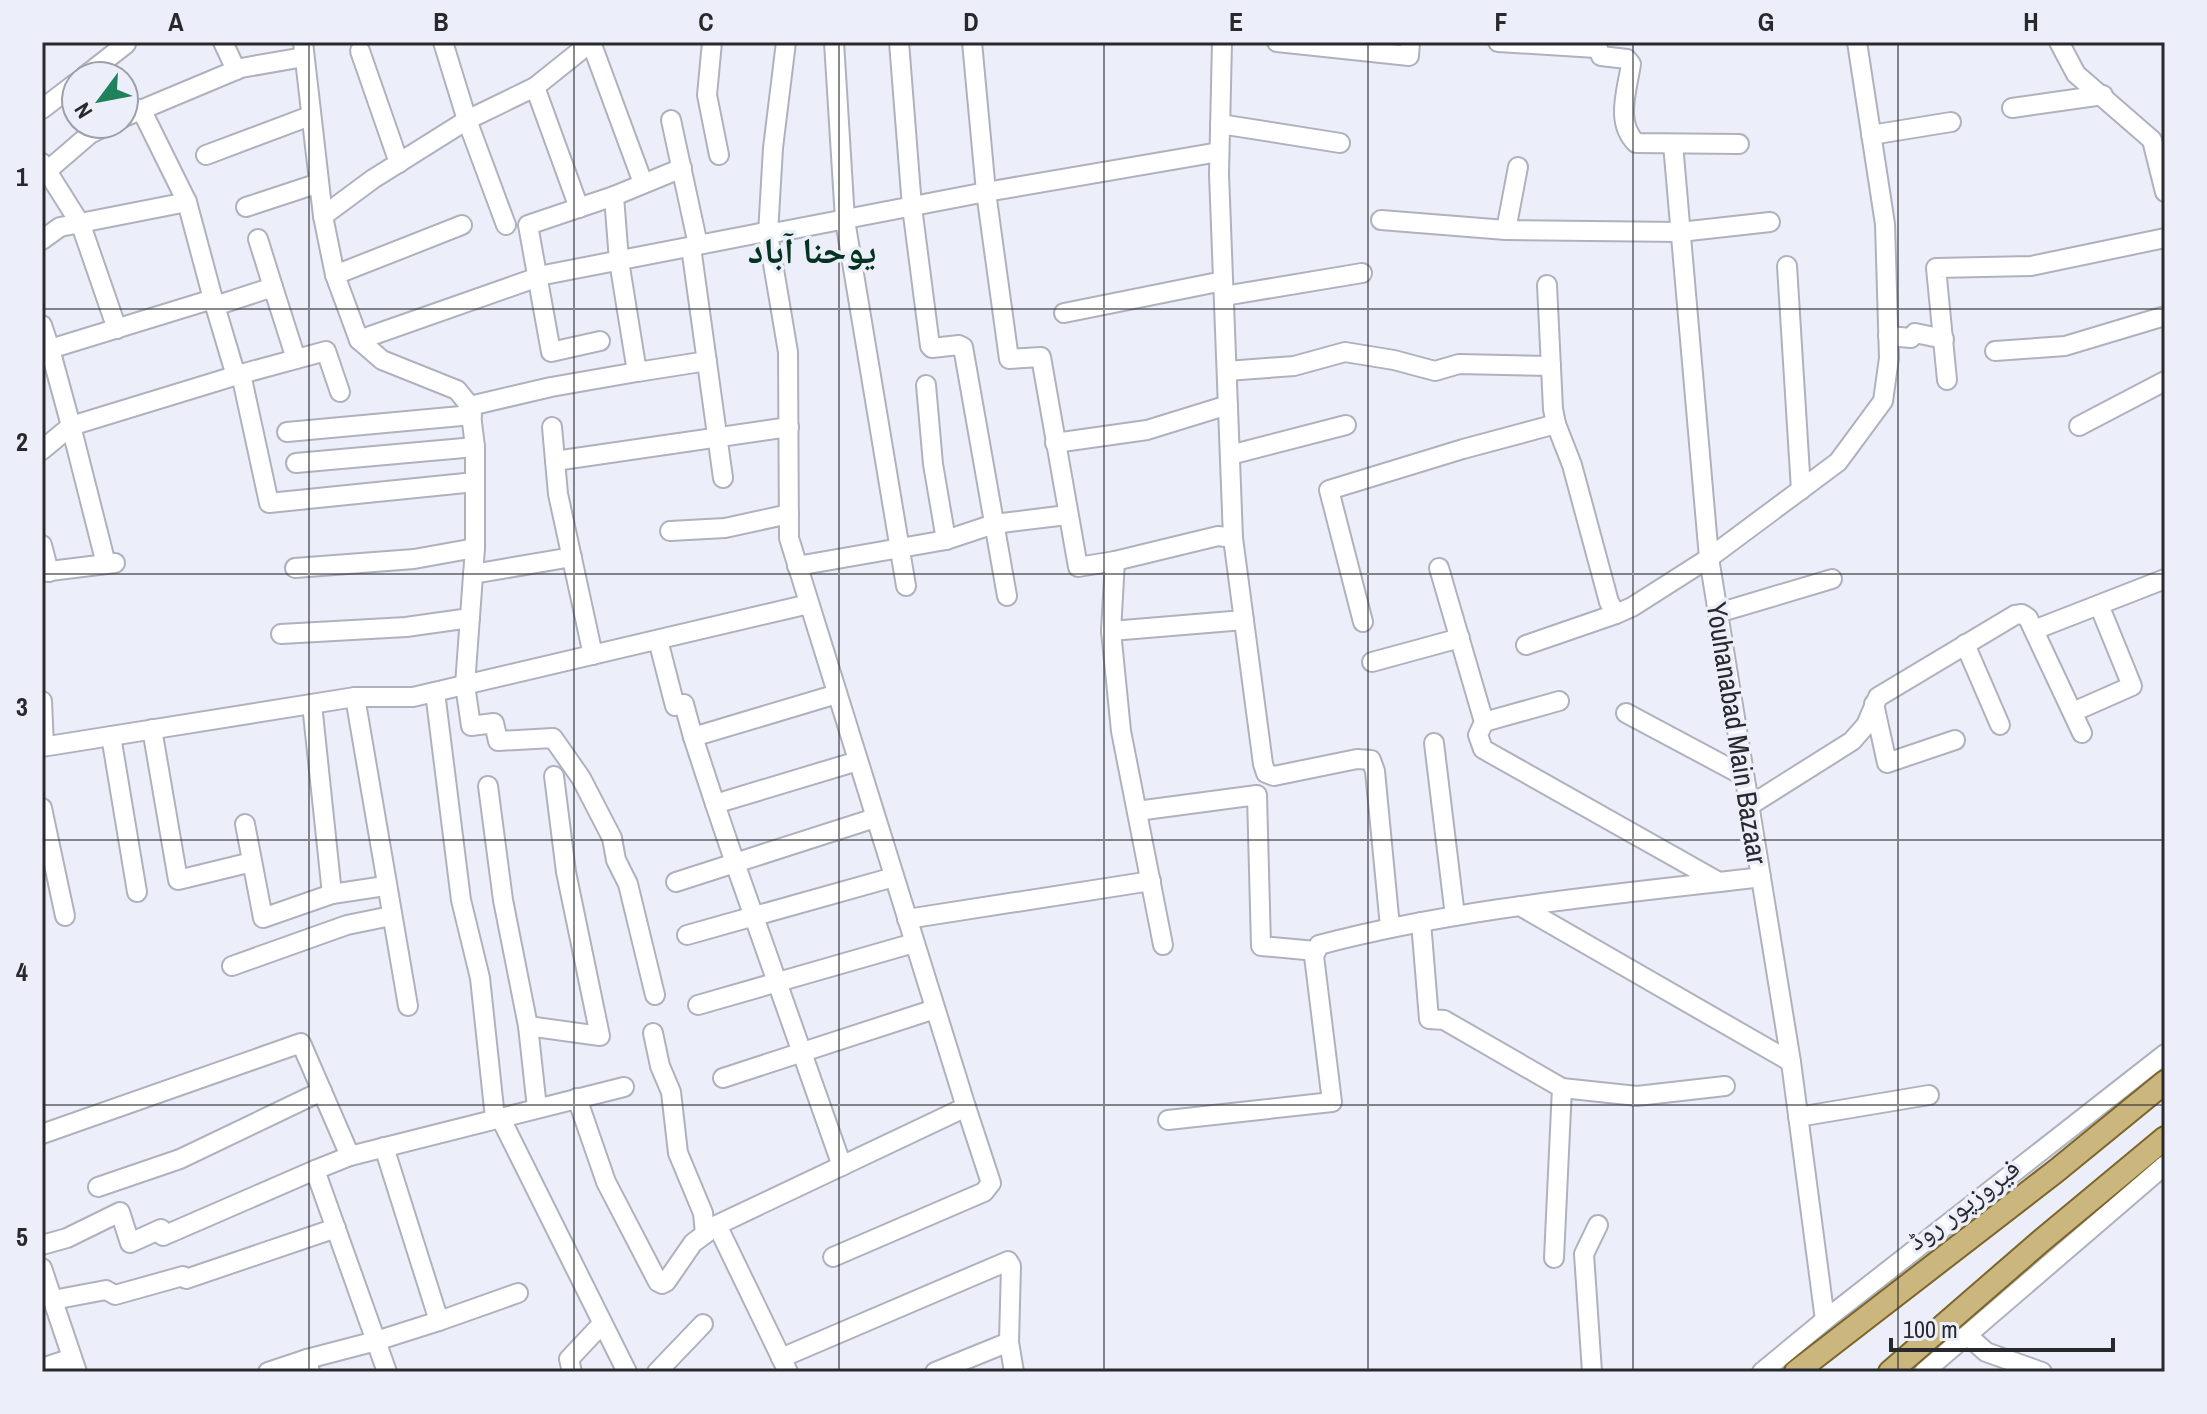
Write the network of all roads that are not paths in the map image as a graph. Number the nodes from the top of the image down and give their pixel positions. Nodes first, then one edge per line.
1 (223, 42) edge
2 (443, 42) edge
3 (591, 42) edge
4 (712, 42) edge
5 (786, 42) edge
6 (834, 42) edge
7 (899, 42) edge
8 (972, 42) edge
9 (1222, 42) edge
10 (1277, 42) edge
11 (1410, 42) edge
12 (1498, 42) edge
13 (1504, 42) edge
14 (1857, 42) edge
15 (2059, 42) edge
16 (126, 44) edge
17 (1596, 45) edge
18 (1381, 47) edge
19 (303, 49) edge
20 (360, 51) dead end
21 (106, 60) edge
22 (236, 70) junction
23 (535, 87) junction
24 (60, 95) edge
25 (2103, 95) junction
26 (2012, 108) dead end
27 (42, 109) edge
28 (140, 110) edge
29 (310, 116) junction
30 (467, 120) junction
31 (671, 120) dead end
32 (1951, 122) dead end
33 (1220, 124) junction
34 (140, 125) edge
35 (1871, 135) junction
36 (82, 140) edge
37 (1340, 143) dead end
38 (1673, 144) junction
39 (1739, 144) dead end
40 (1219, 152) junction
41 (206, 155) dead end
42 (719, 155) dead end
43 (399, 163) junction
44 (44, 167) edge
45 (1518, 167) dead end
46 (682, 168) junction
47 (319, 183) junction
48 (643, 183) junction
49 (986, 192) junction
50 (2165, 192) edge
51 (614, 196) junction
52 (187, 202) junction
53 (246, 207) dead end
54 (912, 207) junction
55 (579, 208) junction
56 (323, 216) junction
57 (845, 220) junction
58 (1381, 220) dead end
59 (1770, 222) dead end
60 (81, 225) junction
61 (462, 225) dead end
62 (506, 225) dead end
63 (1506, 230) junction
64 (1680, 232) junction
65 (768, 234) junction
66 (2165, 238) edge
67 (258, 239) dead end
68 (42, 240) edge
69 (694, 246) junction
70 (619, 261) junction
71 (1787, 266) dead end
72 (1362, 273) dead end
73 (335, 275) junction
74 (539, 277) junction
75 (1547, 285) dead end
76 (273, 287) junction
77 (1223, 288) junction
78 (214, 302) junction
79 (1064, 313) dead end
80 (2165, 317) edge
81 (42, 325) edge
82 (117, 329) junction
83 (1888, 336) junction
84 (1944, 339) junction
85 (359, 340) junction
86 (600, 341) dead end
87 (1995, 351) dead end
88 (46, 352) edge
89 (296, 359) junction
90 (707, 361) junction
91 (1551, 366) junction
92 (1227, 371) junction
93 (637, 372) junction
94 (238, 375) junction
95 (1947, 380) dead end
96 (2165, 381) edge
97 (926, 385) dead end
98 (340, 392) dead end
99 (1228, 405) junction
100 (471, 411) junction
101 (1556, 424) junction
102 (1346, 425) dead end
103 (71, 426) junction
104 (2079, 426) dead end
105 (552, 427) dead end
106 (789, 427) junction
107 (287, 432) dead end
108 (718, 437) junction
109 (1055, 443) junction
110 (475, 447) junction
111 (42, 450) edge
112 (1230, 455) junction
113 (555, 461) junction
114 (296, 463) dead end
115 (723, 478) dead end
116 (475, 482) junction
117 (1801, 490) junction
118 (789, 514) junction
119 (1067, 515) junction
120 (994, 524) junction
121 (670, 531) dead end
122 (1233, 538) junction
123 (946, 540) junction
124 (42, 545) edge
125 (899, 547) junction
126 (475, 548) junction
127 (572, 557) junction
128 (1709, 558) junction
129 (1115, 561) junction
130 (797, 566) junction
131 (295, 568) dead end
132 (1439, 568) dead end
133 (45, 572) edge
134 (473, 574) junction
135 (1832, 579) dead end
136 (2165, 579) edge
137 (906, 586) dead end
138 (1007, 596) dead end
139 (809, 604) junction
140 (2099, 605) junction
141 (1718, 613) junction
142 (1616, 614) junction
143 (470, 618) junction
144 (1244, 620) junction
145 (1363, 622) dead end
146 (2034, 630) junction
147 (1111, 631) junction
148 (281, 634) dead end
149 (1460, 638) junction
150 (658, 640) junction
151 (1965, 644) junction
152 (1526, 645) dead end
153 (593, 655) junction
154 (1372, 662) dead end
155 (465, 685) junction
156 (435, 692) junction
157 (837, 694) junction
158 (355, 697) junction
159 (42, 701) edge
160 (1559, 701) dead end
161 (312, 704) junction
162 (1874, 704) junction
163 (2073, 712) junction
164 (1626, 713) dead end
165 (1484, 722) junction
166 (2000, 725) dead end
167 (152, 729) junction
168 (2082, 733) dead end
169 (111, 736) junction
170 (693, 737) junction
171 (1955, 740) dead end
172 (1434, 743) dead end
173 (43, 746) edge
174 (858, 761) junction
175 (554, 776) dead end
176 (1744, 776) junction
177 (488, 786) dead end
178 (715, 804) junction
179 (1749, 806) junction
180 (42, 808) edge
181 (1137, 811) junction
182 (875, 818) junction
183 (245, 824) dead end
184 (252, 862) junction
185 (735, 863) junction
186 (894, 877) junction
187 (1761, 877) junction
188 (1151, 881) junction
189 (676, 882) dead end
190 (1719, 882) junction
191 (385, 886) junction
192 (137, 892) dead end
193 (332, 894) junction
194 (1520, 906) junction
195 (65, 916) dead end
196 (391, 916) junction
197 (754, 916) junction
198 (1455, 916) junction
199 (907, 919) junction
200 (1421, 922) junction
201 (1390, 927) junction
202 (687, 935) dead end
203 (914, 943) junction
204 (1163, 945) dead end
205 (1316, 951) junction
206 (232, 966) dead end
207 (777, 981) junction
208 (655, 995) dead end
209 (698, 1005) dead end
210 (408, 1006) dead end
211 (935, 1009) junction
212 (528, 1026) junction
213 (653, 1033) dead end
214 (801, 1051) junction
215 (2165, 1054) edge
216 (1791, 1062) junction
217 (723, 1078) dead end
218 (2165, 1082) edge
219 (1725, 1086) dead end
220 (624, 1087) dead end
221 (1562, 1088) junction
222 (322, 1091) junction
223 (1929, 1095) dead end
224 (577, 1098) junction
225 (966, 1107) junction
226 (537, 1108) junction
227 (1798, 1117) junction
228 (498, 1118) junction
229 (1168, 1120) dead end
230 (42, 1134) edge
231 (384, 1147) junction
232 (2161, 1155) edge
233 (350, 1156) junction
234 (842, 1166) junction
235 (315, 1170) junction
236 (98, 1187) dead end
237 (1598, 1225) dead end
238 (336, 1228) junction
239 (711, 1229) junction
240 (42, 1245) edge
241 (2048, 1249) junction
242 (833, 1257) dead end
243 (1554, 1258) dead end
244 (42, 1268) edge
245 (518, 1293) dead end
246 (53, 1300) junction
247 (1825, 1320) junction
248 (439, 1321) junction
249 (602, 1324) junction
250 (703, 1324) dead end
251 (1967, 1335) junction
252 (376, 1341) junction
253 (1009, 1342) junction
254 (75, 1365) edge
255 (309, 1365) edge
256 (785, 1365) edge
257 (42, 1368) edge
258 (1932, 1370) edge
259 (268, 1372) edge
260 (387, 1372) edge
261 (572, 1372) edge
262 (627, 1372) edge
263 (657, 1372) edge
264 (935, 1372) edge
265 (1014, 1372) edge
266 (1592, 1372) edge
267 (1762, 1372) edge
268 (1796, 1372) edge
269 (1890, 1372) edge
270 (2042, 1372) edge

1 - 22 street
2 - 30 street
3 - 23 street
3 - 48 street
4 - 42 street
5 - 65 street
6 - 57 street
7 - 54 street
8 - 49 street
9 - 33 street
10 - 18 street
11 - 18 street
12 - 13 street
13 - 17 street
14 - 35 street
15 - 25 street
16 - 21 street
17 - 38 street
19 - 22 street
19 - 29 street
20 - 43 street
22 - 28 street
23 - 30 street
23 - 55 street
24 - 27 street
25 - 26 street
25 - 50 street
29 - 41 street
29 - 47 street
30 - 43 street
30 - 62 street
31 - 46 street
32 - 35 street
33 - 37 street
33 - 40 street
34 - 52 street
35 - 83 street
36 - 44 street
38 - 39 street
38 - 64 street, Youhanabad Main Bazaar
40 - 49 street
40 - 77 street
43 - 56 street
44 - 60 street
45 - 63 street
46 - 48 street
46 - 69 street
47 - 53 street
47 - 56 street
48 - 51 street
49 - 54 street
49 - 109 street
51 - 55 street
51 - 70 street
52 - 60 street
52 - 78 street
54 - 57 street
54 - 120 street
55 - 74 street
56 - 73 street
57 - 65 street
57 - 125 street
58 - 63 street
59 - 64 street
60 - 68 street
60 - 82 street
61 - 73 street
63 - 64 street
64 - 128 street, Youhanabad Main Bazaar
65 - 69 street
65 - 106 street
66 - 84 street
67 - 76 street
69 - 70 street
69 - 90 street
70 - 74 street
70 - 93 street
71 - 117 street
72 - 77 street
73 - 85 street
74 - 85 street
74 - 86 street
75 - 91 street
76 - 78 street
76 - 89 street
77 - 79 street
77 - 92 street
78 - 82 street
78 - 94 street
80 - 87 street
81 - 88 street
82 - 88 street
83 - 84 street
83 - 117 street
84 - 95 street
85 - 100 street
88 - 103 street
89 - 94 street
89 - 98 street
90 - 93 street
90 - 108 street
91 - 92 street
91 - 101 street
92 - 99 street
93 - 100 street
94 - 103 street
94 - 116 street
96 - 104 street
97 - 123 street
99 - 109 street
99 - 112 street
100 - 107 street
100 - 110 street
101 - 142 street
101 - 145 street
102 - 112 street
103 - 111 street
103 - 133 street
105 - 113 street
106 - 108 street
106 - 118 street
108 - 113 street
108 - 115 street
109 - 119 street
110 - 114 street
110 - 116 street
112 - 122 street
113 - 127 street
116 - 126 street
117 - 128 street
118 - 121 street
118 - 130 street
119 - 120 street
119 - 129 street
120 - 123 street
120 - 138 street
122 - 129 street
122 - 144 street
123 - 125 street
124 - 133 street
125 - 130 street
125 - 137 street
126 - 131 street
126 - 134 street
127 - 134 street
127 - 153 street
128 - 141 street, Youhanabad Main Bazaar
128 - 142 street
129 - 147 street
130 - 139 street
132 - 149 street
134 - 143 street
135 - 141 street
136 - 140 street
139 - 150 street
139 - 157 street
140 - 146 street
140 - 163 street
141 - 176 street, Youhanabad Main Bazaar
142 - 152 street
143 - 148 street
143 - 155 street
144 - 147 street
144 - 201 street
146 - 151 street
146 - 163 street
147 - 181 street
149 - 154 street
149 - 165 street
150 - 153 street
150 - 170 street
151 - 162 street
151 - 166 street
153 - 155 street
155 - 156 street
155 - 208 street
156 - 158 street
156 - 228 street
157 - 170 street
157 - 174 street
158 - 161 street
158 - 191 street
159 - 173 street
160 - 165 street
161 - 167 street
161 - 193 street
162 - 171 street
162 - 179 street
163 - 168 street
164 - 176 street
165 - 190 street
167 - 169 street
167 - 184 street
169 - 173 street
169 - 192 street
170 - 178 street
172 - 198 street
174 - 178 street
174 - 182 street
175 - 212 street
176 - 179 street, Youhanabad Main Bazaar
177 - 212 street
178 - 185 street
179 - 187 street, Youhanabad Main Bazaar
180 - 195 street
181 - 188 street
181 - 205 street
182 - 185 street
182 - 186 street
183 - 184 street
184 - 193 street
185 - 189 street
185 - 197 street
186 - 197 street
186 - 199 street
187 - 190 street
187 - 216 street, Youhanabad Main Bazaar
188 - 199 street
188 - 204 street
190 - 194 street
191 - 193 street
191 - 196 street
194 - 198 street
194 - 216 street
196 - 206 street
196 - 210 street
197 - 202 street
197 - 207 street
198 - 200 street
199 - 203 street
200 - 201 street
200 - 221 street
201 - 205 street
203 - 207 street
203 - 211 street
205 - 229 street
207 - 209 street
207 - 214 street
211 - 214 street
211 - 225 street
212 - 226 street
213 - 239 street
214 - 217 street
214 - 234 street
215 - 247 street
216 - 227 street, Youhanabad Main Bazaar
218 - 268 main road, فیروزپور روڈ
219 - 221 street
220 - 224 street
221 - 243 street
222 - 230 street
222 - 233 street
222 - 236 street
223 - 227 street
224 - 226 street
224 - 239 street
225 - 234 street
225 - 242 street
226 - 228 street
227 - 247 street, Youhanabad Main Bazaar
228 - 231 street
228 - 249 street
231 - 233 street
231 - 248 street
232 - 241 main road
233 - 235 street
234 - 239 street
235 - 238 street
235 - 240 street
237 - 266 street
238 - 246 street
238 - 252 street
239 - 256 street
241 - 251 street
241 - 269 main road
244 - 246 street
245 - 248 street
246 - 254 street
247 - 267 street
248 - 252 street
249 - 261 street
249 - 262 street
250 - 263 street
251 - 258 street
251 - 270 street
252 - 255 street
252 - 260 street
253 - 256 street
253 - 264 street
253 - 265 street
254 - 257 street
255 - 259 street

